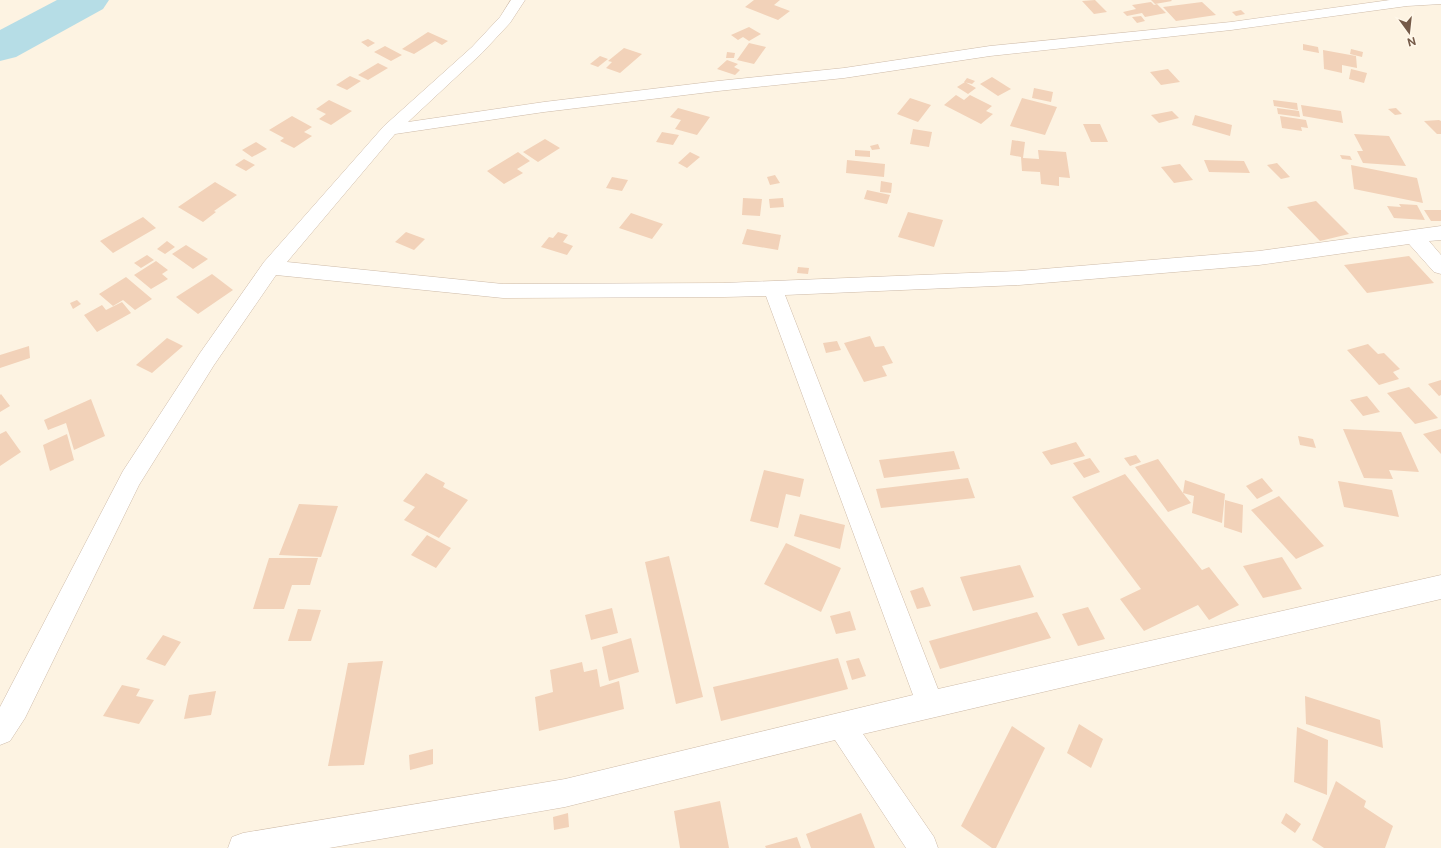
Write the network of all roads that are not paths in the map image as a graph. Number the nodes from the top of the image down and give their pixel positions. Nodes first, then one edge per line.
1 (518, 0) edge
2 (1441, 0) edge
3 (390, 130) junction
4 (1441, 233) edge
5 (1414, 237) junction
6 (271, 267) junction
7 (1441, 267) edge
8 (772, 288) junction
9 (1441, 587) edge
10 (930, 704) junction
11 (841, 725) junction
12 (0, 731) edge
13 (243, 848) edge
14 (923, 848) edge

1 - 3 street
2 - 3 street
3 - 6 street
4 - 5 street
5 - 7 street
5 - 8 street
6 - 8 street
6 - 12 street
8 - 10 street
9 - 10 street
10 - 11 street
11 - 13 street
11 - 14 street

